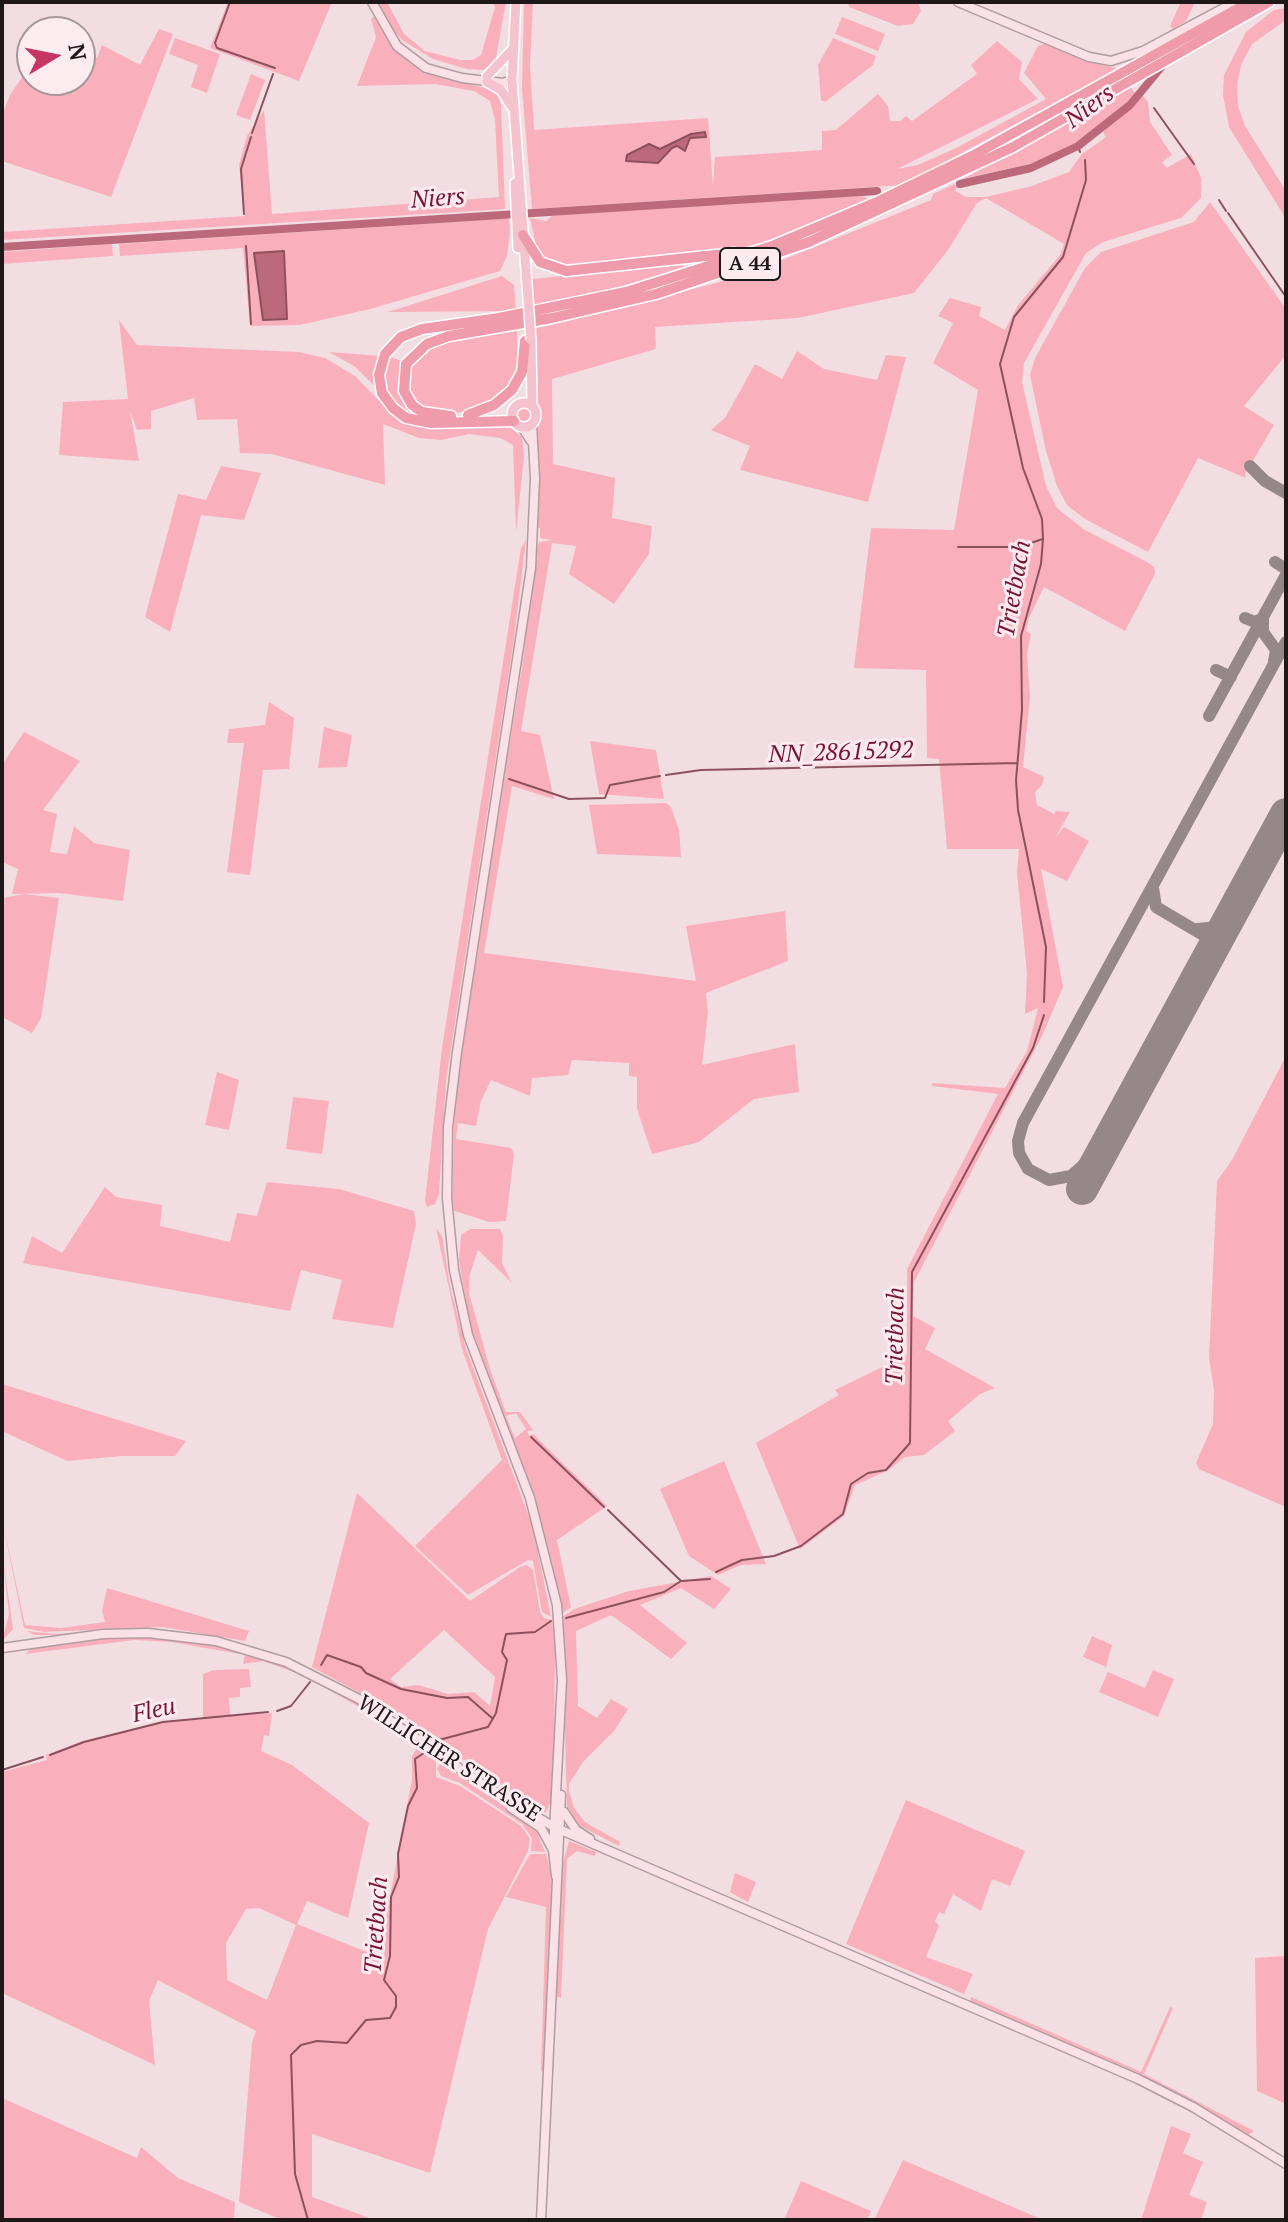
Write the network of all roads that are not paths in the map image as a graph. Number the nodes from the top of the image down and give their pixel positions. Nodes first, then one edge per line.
1 (372, 2) edge
2 (516, 2) edge
3 (1235, 2) edge
4 (1250, 2) edge
5 (1269, 2) edge
6 (961, 3) edge
7 (513, 48) junction
8 (484, 79) junction
9 (512, 80) junction
10 (1120, 81) junction
11 (513, 97) junction
12 (514, 112) junction
13 (521, 231) junction
14 (772, 246) junction
15 (528, 341) junction
16 (528, 404) junction
17 (468, 415) junction
18 (520, 421) junction
19 (2, 1648) edge
20 (560, 1775) junction
21 (500, 1796) junction
22 (562, 1809) junction
23 (558, 1829) junction
24 (553, 1850) junction
25 (615, 1854) junction
26 (556, 1876) junction
27 (1286, 2164) edge
28 (541, 2220) edge

1 - 8 main road
2 - 7 main road
3 - 6 main road
4 - 10 highway, A 44
5 - 10 highway, A 44
7 - 8 main road
7 - 9 main road
7 - 11 main road
8 - 9 main road
8 - 12 main road
9 - 11 main road
10 - 14 highway, A 44
10 - 17 highway, A 44
11 - 12 main road
12 - 13 main road
13 - 14 highway
13 - 15 main road, bridge
14 - 18 highway, A 44
15 - 16 main road
15 - 17 highway
16 - 18 main road
16 - 18 main road
17 - 18 highway
18 - 20 main road
19 - 21 main road, WILLICHER STRASSE
20 - 22 main road
20 - 23 main road
21 - 23 main road, WILLICHER STRASSE
21 - 24 main road
22 - 23 main road
22 - 25 main road
23 - 24 main road
23 - 25 main road, WILLICHER STRASSE
23 - 26 main road
24 - 26 main road
25 - 27 main road, WILLICHER STRASSE
26 - 28 main road

